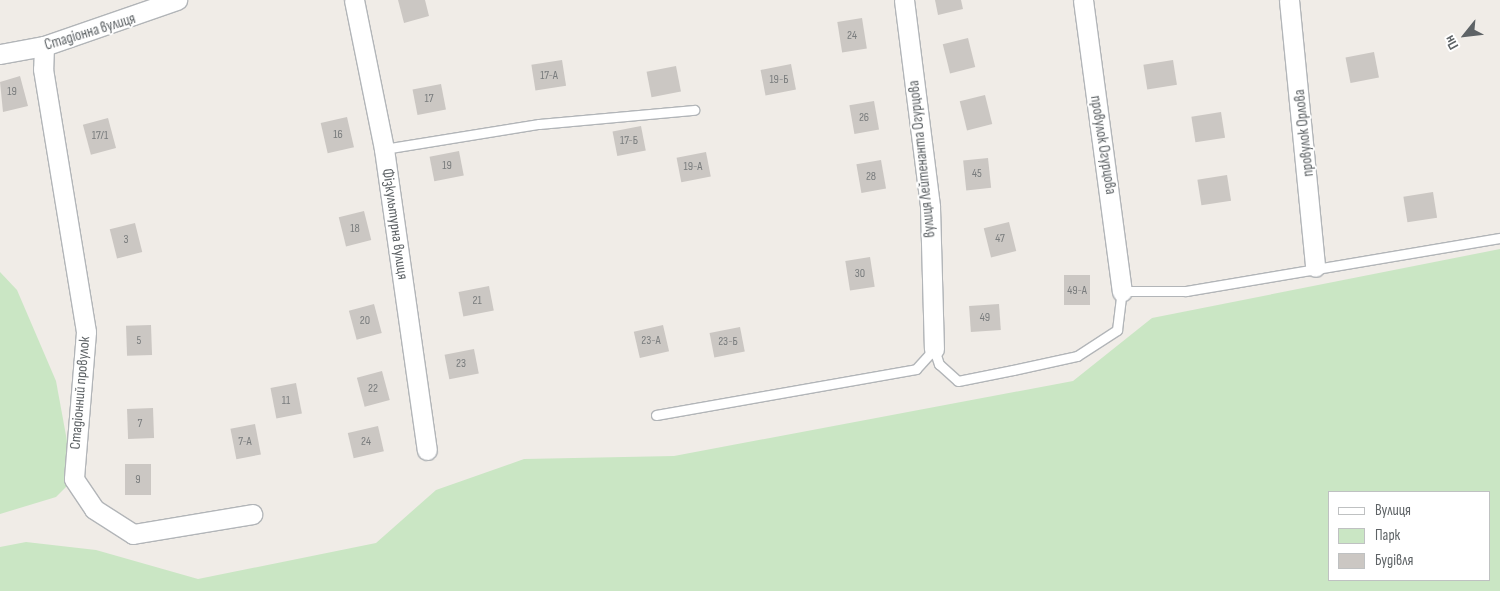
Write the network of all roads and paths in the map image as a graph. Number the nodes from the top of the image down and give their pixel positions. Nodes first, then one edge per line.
1 (177, 0) edge
2 (354, 0) edge
3 (904, 0) edge
4 (1083, 0) edge
5 (1289, 0) edge
6 (44, 46) junction
7 (0, 54) edge
8 (694, 110) dead end
9 (384, 149) junction
10 (1500, 238) edge
11 (1315, 267) junction
12 (1122, 291) junction
13 (934, 349) junction
14 (656, 415) dead end
15 (427, 450) dead end
16 (252, 514) dead end

1 - 6 street, Стадіонна вулиця
2 - 9 street, Фізкультурна вулиця
3 - 13 street, вулиця Лейтенанта Огурцова
4 - 12 street, провулок Огурцова
5 - 11 street, провулок Орлова
6 - 7 street, Стадіонна вулиця
6 - 16 street, Стадіонний провулок
8 - 9 lane
9 - 15 street, Фізкультурна вулиця
10 - 11 lane
11 - 12 lane
12 - 13 lane
13 - 14 lane

